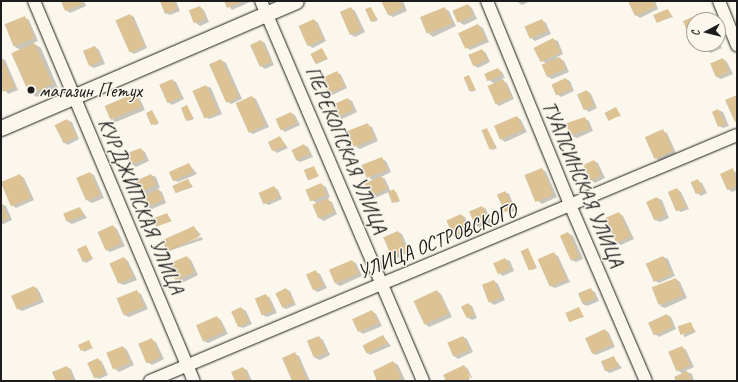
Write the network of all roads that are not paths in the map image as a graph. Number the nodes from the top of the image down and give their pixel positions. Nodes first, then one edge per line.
1 (34, 1) edge
2 (296, 1) edge
3 (487, 1) edge
4 (719, 1) edge
5 (264, 7) edge
6 (737, 45) edge
7 (75, 97) junction
8 (1, 128) edge
9 (737, 135) edge
10 (570, 207) junction
11 (383, 284) junction
12 (187, 366) junction
13 (150, 381) edge
14 (194, 381) edge
15 (423, 381) edge
16 (646, 381) edge

1 - 7 street, КУРДЖИПСКАЯ УЛИЦА
2 - 5 street
3 - 10 street, ТУАПСИНСКАЯ УЛИЦА
4 - 6 street
5 - 7 street
5 - 11 street, ПЕРЕКОПСКАЯ УЛИЦА
7 - 8 street
7 - 12 street, КУРДЖИПСКАЯ УЛИЦА
9 - 10 street, УЛИЦА ОСТРОВСКОГО
10 - 11 street, УЛИЦА ОСТРОВСКОГО
10 - 16 street, ТУАПСИНСКАЯ УЛИЦА
11 - 12 street, УЛИЦА ОСТРОВСКОГО
11 - 15 street, ПЕРЕКОПСКАЯ УЛИЦА
12 - 13 street, УЛИЦА ОСТРОВСКОГО
12 - 14 street, КУРДЖИПСКАЯ УЛИЦА

